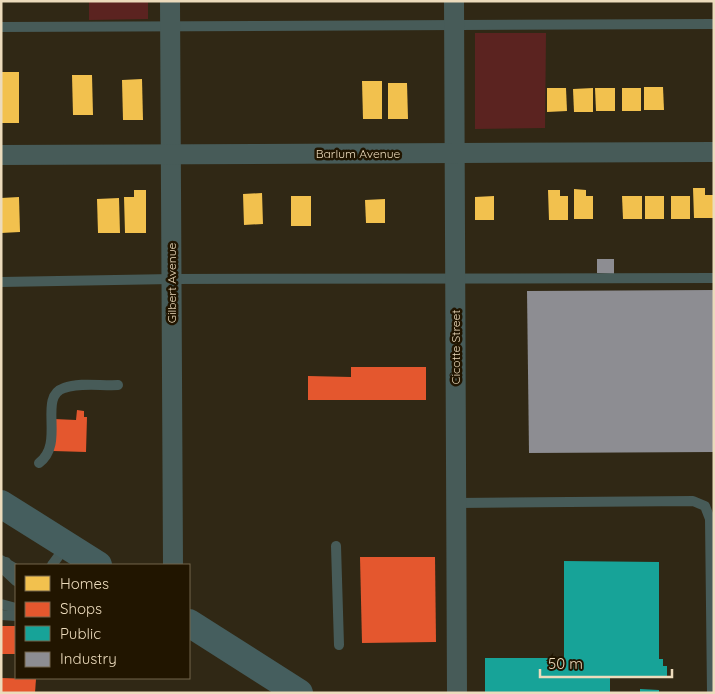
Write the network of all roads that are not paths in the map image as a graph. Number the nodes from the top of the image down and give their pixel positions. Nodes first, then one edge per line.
1 (170, 1) edge
2 (454, 1) edge
3 (714, 24) edge
4 (454, 25) junction
5 (170, 26) junction
6 (1, 27) edge
7 (714, 152) edge
8 (455, 154) junction
9 (1, 155) edge
10 (172, 155) junction
11 (714, 278) edge
12 (172, 279) junction
13 (456, 279) junction
14 (1, 282) edge
15 (118, 386) dead end
16 (39, 463) dead end
17 (457, 503) junction
18 (1, 504) edge
19 (336, 546) dead end
20 (59, 555) edge
21 (94, 564) edge
22 (173, 564) edge
23 (2, 566) edge
24 (15, 569) edge
25 (15, 583) edge
26 (2, 602) edge
27 (15, 608) edge
28 (1, 615) edge
29 (15, 616) edge
30 (190, 624) edge
31 (339, 645) dead end
32 (299, 693) edge
33 (457, 693) edge
34 (712, 693) edge

1 - 5 street, Gilbert Avenue
2 - 4 street, Cicotte Street
3 - 4 lane
4 - 5 lane
4 - 8 street, Cicotte Street
5 - 6 lane
5 - 10 street, Gilbert Avenue
7 - 8 street, Barlum Avenue
8 - 10 street, Barlum Avenue
8 - 13 street, Cicotte Street
9 - 10 street, Barlum Avenue
10 - 12 street, Gilbert Avenue
11 - 13 lane
12 - 13 lane
12 - 14 lane
12 - 22 street, Gilbert Avenue
13 - 17 street, Cicotte Street
15 - 16 lane
17 - 33 street, Cicotte Street
17 - 34 lane
18 - 20 main road
19 - 31 lane
20 - 21 main road
23 - 24 lane
23 - 25 lane
26 - 27 lane
28 - 29 lane
30 - 32 main road

